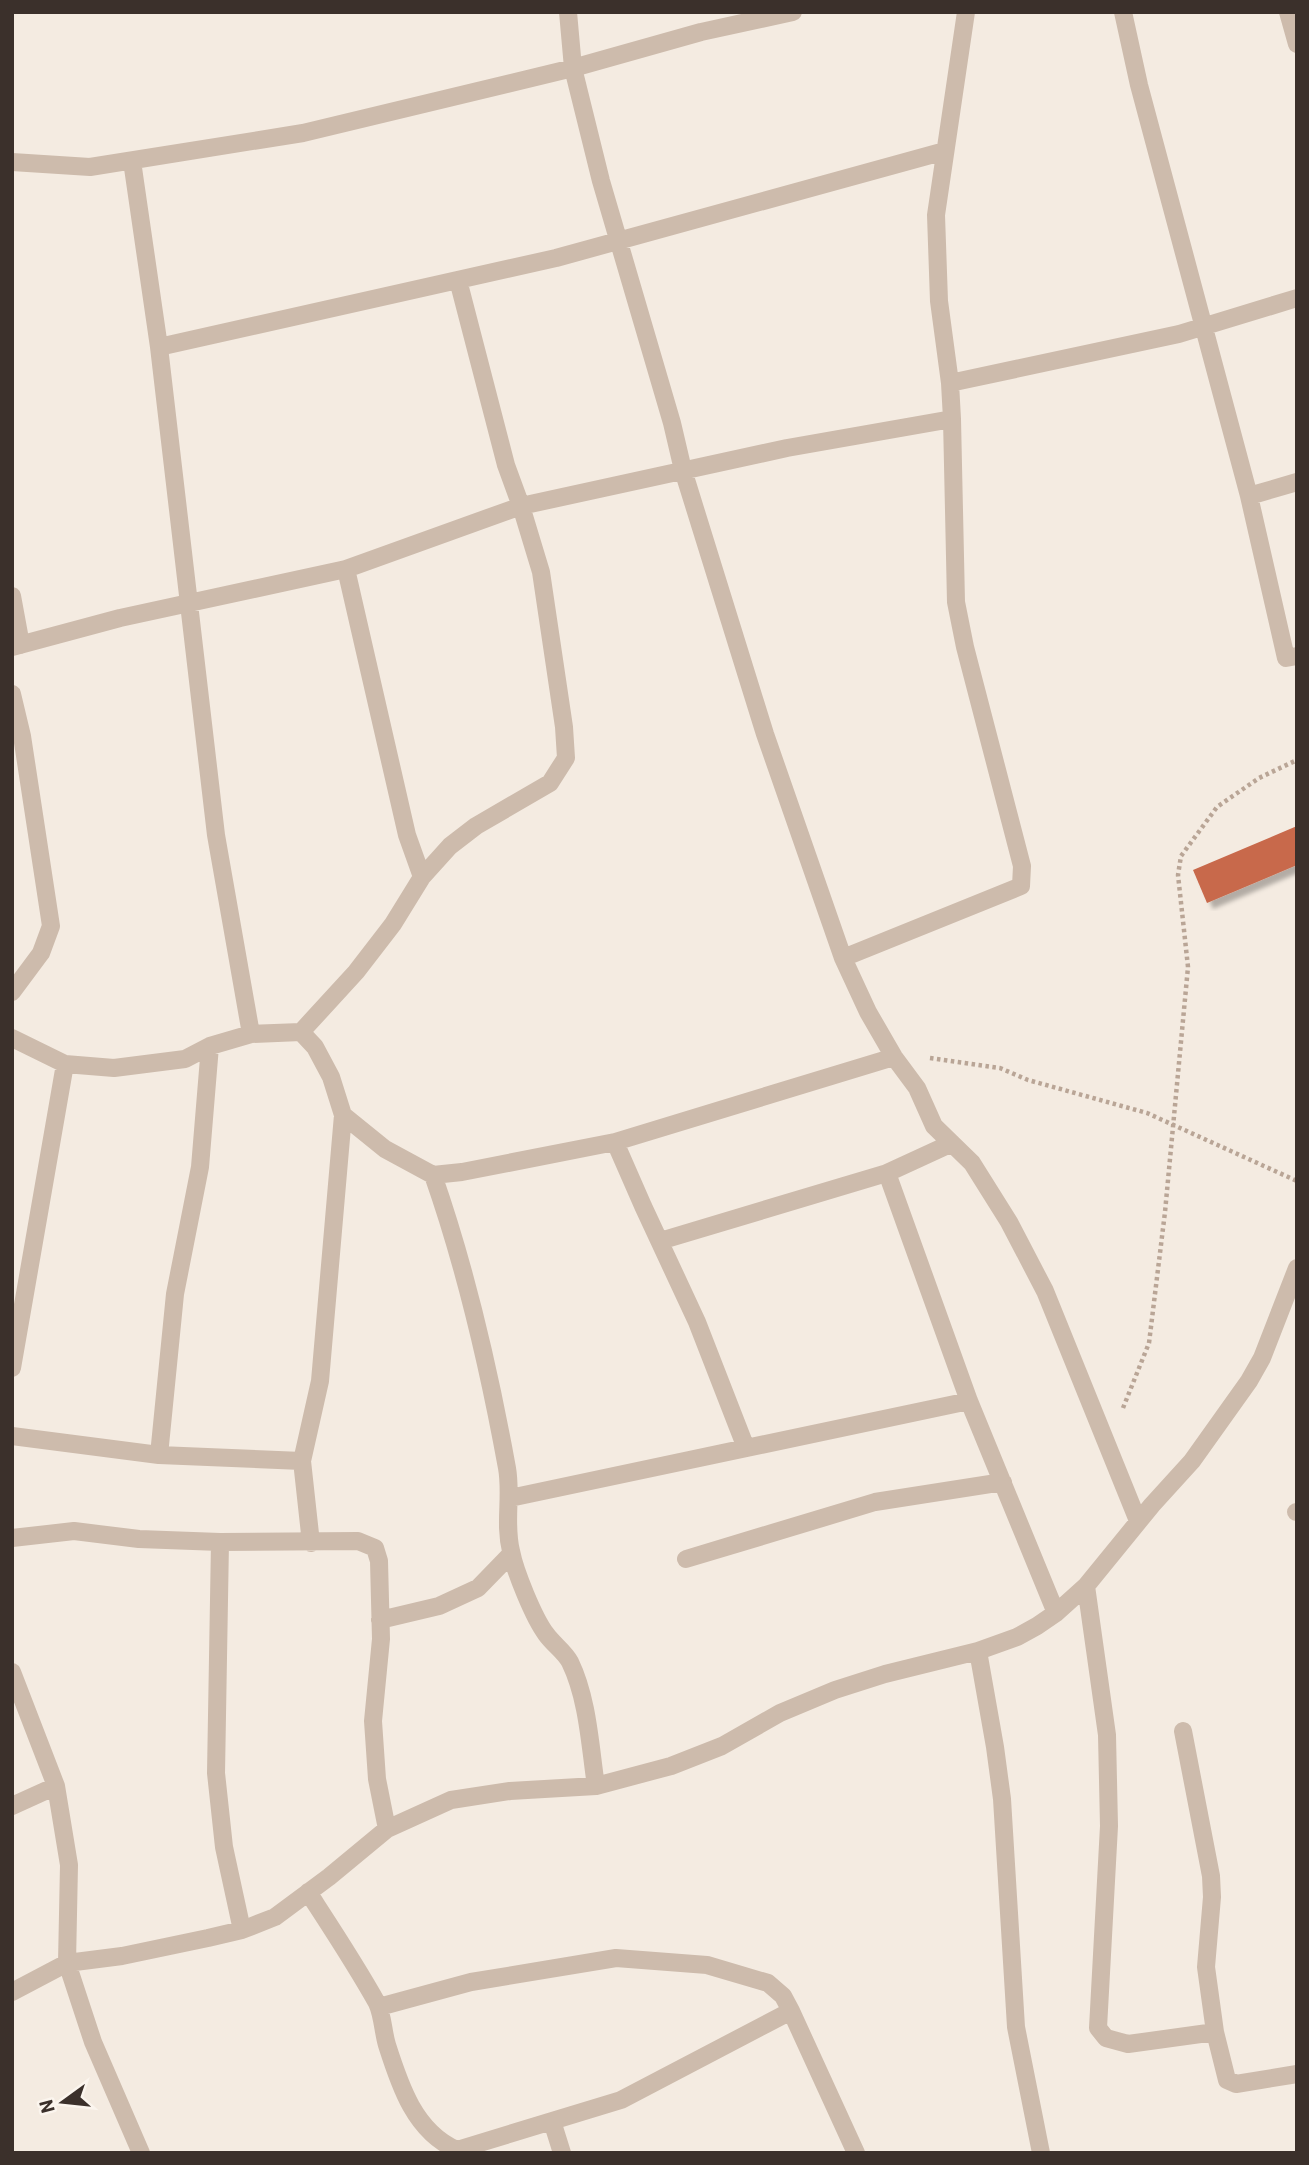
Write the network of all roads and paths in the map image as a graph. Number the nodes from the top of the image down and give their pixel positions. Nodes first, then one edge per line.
1 (568, 12) edge
2 (793, 12) edge
3 (965, 12) edge
4 (1123, 12) edge
5 (1288, 12) edge
6 (1296, 39) edge
7 (573, 68) junction
8 (945, 151) junction
9 (12, 162) edge
10 (132, 162) junction
11 (618, 242) junction
12 (458, 280) junction
13 (1297, 298) edge
14 (1205, 327) junction
15 (159, 348) junction
16 (950, 383) junction
17 (952, 419) junction
18 (683, 470) junction
19 (1297, 482) edge
20 (1249, 496) junction
21 (521, 506) junction
22 (346, 569) junction
23 (12, 596) edge
24 (189, 605) junction
25 (17, 646) edge
26 (1297, 656) edge
27 (12, 694) edge
28 (1297, 760) edge
29 (422, 877) junction
30 (844, 958) junction
31 (12, 992) edge
32 (300, 1032) junction
33 (251, 1034) junction
34 (12, 1038) edge
35 (210, 1046) junction
36 (894, 1057) junction
37 (65, 1065) junction
38 (343, 1115) junction
39 (1174, 1126) junction
40 (615, 1142) junction
41 (950, 1144) junction
42 (887, 1173) junction
43 (433, 1175) junction
44 (1297, 1181) edge
45 (660, 1241) junction
46 (1297, 1268) edge
47 (12, 1368) edge
48 (969, 1401) junction
49 (12, 1436) edge
50 (1108, 1444) junction
51 (746, 1448) junction
52 (159, 1455) junction
53 (302, 1461) junction
54 (1003, 1482) junction
55 (510, 1498) junction
56 (1138, 1521) junction
57 (12, 1538) edge
58 (220, 1542) junction
59 (311, 1543) junction
60 (511, 1555) junction
61 (686, 1559) dead end
62 (1086, 1586) junction
63 (1056, 1613) junction
64 (380, 1620) junction
65 (978, 1651) junction
66 (12, 1672) edge
67 (1183, 1731) dead end
68 (56, 1786) junction
69 (596, 1786) junction
70 (12, 1807) edge
71 (387, 1829) junction
72 (308, 1892) junction
73 (242, 1930) junction
74 (67, 1963) junction
75 (12, 1992) edge
76 (379, 2007) junction
77 (791, 2011) junction
78 (1215, 2032) junction
79 (1297, 2074) edge
80 (552, 2121) junction
81 (458, 2151) edge
82 (141, 2153) edge
83 (562, 2153) edge
84 (856, 2153) edge
85 (1041, 2153) edge

1 - 7 street
2 - 7 street
3 - 8 street
4 - 14 street
5 - 6 street
7 - 10 street
7 - 11 street
8 - 11 street
8 - 16 street
9 - 10 street
10 - 15 street
11 - 12 street
11 - 18 street
12 - 15 street
12 - 21 street
13 - 14 street
14 - 16 street
14 - 20 street
15 - 24 street
16 - 17 street
17 - 18 street
17 - 30 street
18 - 21 street
18 - 30 street
19 - 20 street
20 - 26 street
21 - 22 street
21 - 29 street
22 - 24 street
22 - 29 street
23 - 25 street
24 - 25 street
24 - 33 street
27 - 31 street
28 - 39 path
29 - 32 street
30 - 36 street
32 - 33 street
32 - 38 street
33 - 35 street
34 - 37 street
35 - 37 street
35 - 52 street
36 - 39 path
36 - 40 street
36 - 41 street
37 - 47 street
38 - 43 street
38 - 53 street
39 - 44 path
39 - 50 path
40 - 43 street
40 - 45 street
41 - 42 street
41 - 50 street
42 - 45 street
42 - 48 street
43 - 55 street
45 - 51 street
46 - 56 street
48 - 51 street
48 - 54 street
49 - 52 street
50 - 56 street
51 - 55 street
52 - 53 street
53 - 59 street
54 - 61 street
54 - 63 street
55 - 60 street
56 - 62 street
57 - 58 street
58 - 59 street
58 - 73 street
59 - 64 street
60 - 64 street
60 - 69 street
62 - 63 street
62 - 78 street
63 - 65 street
64 - 71 street
65 - 69 street
65 - 85 street
66 - 68 street
67 - 78 street
68 - 70 street
68 - 74 street
69 - 71 street
71 - 72 street
72 - 73 street
72 - 76 street
73 - 74 street
74 - 75 street
74 - 82 street
76 - 77 street
76 - 81 street
77 - 80 street
77 - 84 street
78 - 79 street
80 - 81 street
80 - 83 street

